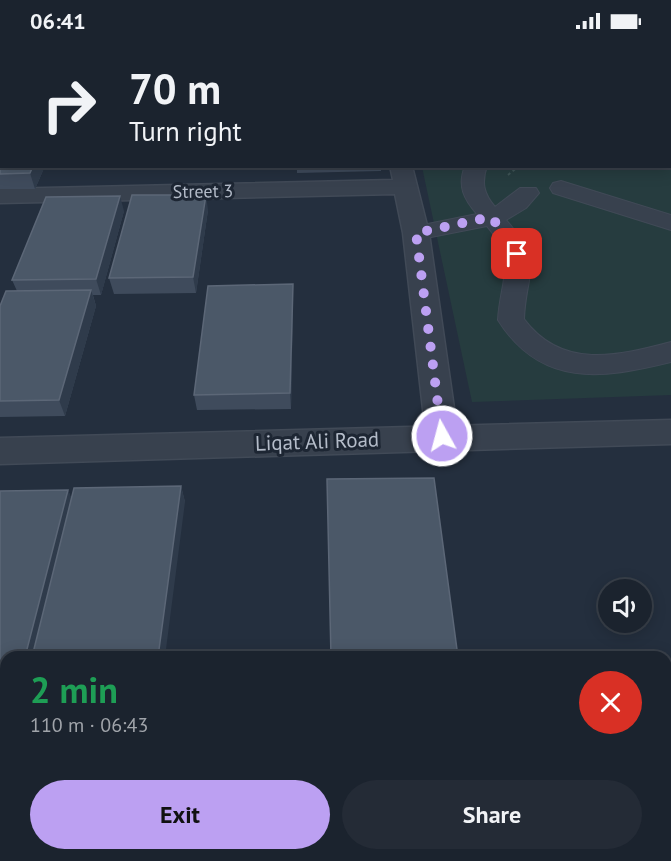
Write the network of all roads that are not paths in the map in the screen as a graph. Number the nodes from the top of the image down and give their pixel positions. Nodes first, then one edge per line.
1 (475, 168) edge
2 (403, 177) edge
3 (561, 188) dead end
4 (528, 193) dead end
5 (0, 196) edge
6 (491, 217) junction
7 (671, 224) edge
8 (416, 233) junction
9 (671, 352) edge
10 (671, 432) edge
11 (442, 436) junction
12 (0, 451) edge

1 - 6 street
2 - 5 street, Street 3
2 - 8 street
3 - 7 street
4 - 6 street
6 - 8 street
6 - 9 street
8 - 11 street
10 - 11 street, Liqat Ali Road
11 - 12 street, Liqat Ali Road

